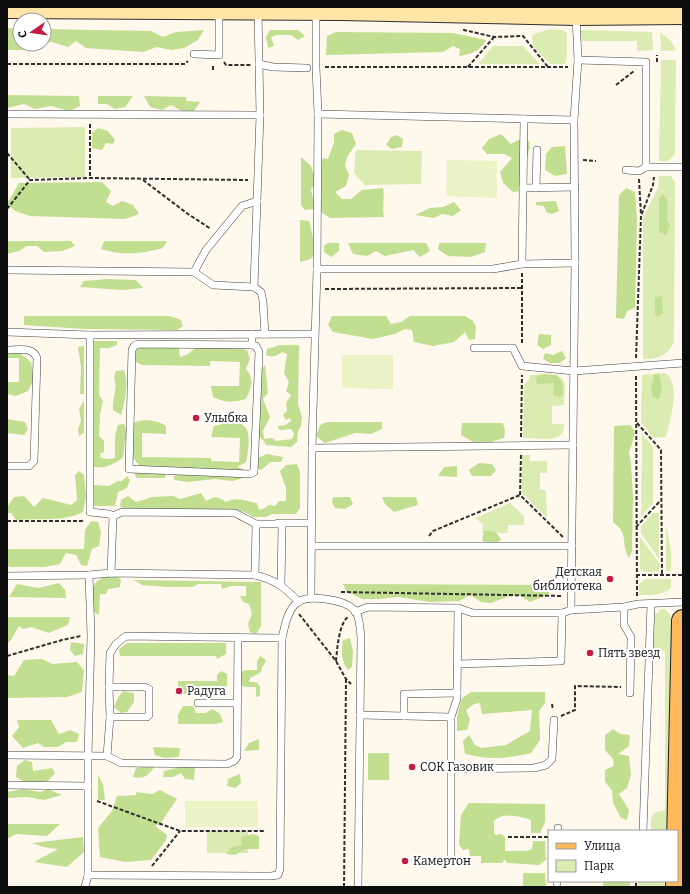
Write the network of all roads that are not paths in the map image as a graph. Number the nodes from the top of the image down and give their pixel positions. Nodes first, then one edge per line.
1 (7, 8) edge
2 (48, 8) edge
3 (219, 8) edge
4 (258, 8) edge
5 (341, 9) edge
6 (316, 10) junction
7 (589, 12) edge
8 (683, 14) edge
9 (194, 54) road end
10 (578, 63) junction
11 (259, 64) junction
12 (307, 68) dead end
13 (7, 114) edge
14 (318, 114) junction
15 (260, 115) junction
16 (524, 119) junction
17 (574, 120) junction
18 (537, 150) dead end
19 (646, 167) junction
20 (683, 167) edge
21 (626, 170) dead end
22 (575, 187) junction
23 (523, 188) junction
24 (536, 188) junction
25 (257, 201) junction
26 (575, 263) junction
27 (522, 264) junction
28 (317, 269) junction
29 (7, 270) edge
30 (194, 272) junction
31 (254, 287) junction
32 (7, 332) edge
33 (252, 334) junction
34 (265, 334) junction
35 (314, 334) junction
36 (90, 335) junction
37 (252, 345) junction
38 (474, 348) dead end
39 (7, 350) edge
40 (683, 363) edge
41 (574, 371) junction
42 (574, 445) junction
43 (312, 448) junction
44 (7, 466) edge
45 (113, 516) junction
46 (278, 523) junction
47 (311, 523) junction
48 (256, 524) junction
49 (311, 546) junction
50 (572, 546) junction
51 (111, 573) junction
52 (89, 575) junction
53 (255, 575) junction
54 (7, 576) edge
55 (281, 585) junction
56 (311, 598) junction
57 (683, 602) edge
58 (296, 604) junction
59 (651, 604) junction
60 (624, 607) junction
61 (458, 608) junction
62 (571, 610) junction
63 (355, 612) junction
64 (562, 613) junction
65 (683, 621) edge
66 (238, 638) junction
67 (282, 638) junction
68 (457, 664) junction
69 (109, 687) junction
70 (630, 690) road end
71 (457, 694) junction
72 (198, 703) dead end
73 (237, 703) junction
74 (360, 714) junction
75 (404, 716) junction
76 (110, 717) junction
77 (451, 717) junction
78 (554, 720) road end
79 (7, 755) edge
80 (88, 756) junction
81 (107, 756) junction
82 (451, 769) junction
83 (7, 784) edge
84 (88, 786) junction
85 (643, 830) edge
86 (678, 843) edge
87 (450, 860) dead end
88 (88, 875) junction
89 (85, 887) edge
90 (358, 887) edge

1 - 2 street
2 - 3 street
3 - 4 street
3 - 9 lane
4 - 6 street
4 - 11 lane
5 - 6 street
5 - 7 street
6 - 14 lane
7 - 8 street
7 - 10 lane
10 - 17 lane
10 - 19 lane
11 - 12 lane
11 - 15 lane
13 - 15 lane
14 - 16 lane
14 - 28 lane
15 - 25 lane
16 - 17 lane
16 - 23 lane
17 - 22 lane
18 - 24 lane
19 - 20 lane
19 - 21 lane
22 - 24 lane
22 - 26 lane
23 - 24 lane
23 - 27 lane
25 - 30 lane
25 - 31 lane
26 - 27 lane
26 - 41 lane
27 - 28 lane
28 - 35 lane
29 - 30 lane
30 - 31 lane
31 - 34 lane
32 - 36 lane
33 - 34 lane
33 - 36 lane
33 - 37 lane
34 - 35 lane
35 - 43 lane
36 - 45 lane
37 - 37 lane
38 - 41 lane
39 - 44 lane
40 - 41 lane
41 - 42 lane
42 - 43 lane
42 - 50 lane
43 - 47 lane
45 - 48 lane
45 - 51 lane
46 - 47 lane
46 - 48 lane
46 - 55 lane
47 - 49 lane
48 - 53 lane
49 - 50 lane
49 - 56 lane
50 - 62 lane
51 - 52 lane
51 - 53 lane
52 - 54 lane
52 - 80 lane
53 - 55 lane
55 - 58 lane
56 - 58 lane
56 - 63 lane
57 - 59 lane
58 - 67 lane
59 - 60 lane
59 - 85 lane
60 - 62 lane
60 - 70 lane
61 - 63 lane
61 - 64 lane
61 - 68 lane
62 - 64 lane
63 - 74 lane
64 - 68 lane
65 - 86 main road
66 - 67 lane
66 - 69 lane
66 - 73 lane
67 - 88 lane
68 - 71 lane
69 - 76 lane
69 - 76 lane
71 - 75 lane
71 - 77 lane
72 - 73 lane
73 - 81 lane
74 - 75 lane
74 - 90 lane
75 - 77 lane
76 - 81 lane
77 - 82 lane
78 - 82 lane
79 - 80 lane
80 - 81 lane
80 - 84 lane
82 - 87 lane
83 - 84 lane
84 - 88 lane
88 - 89 lane

